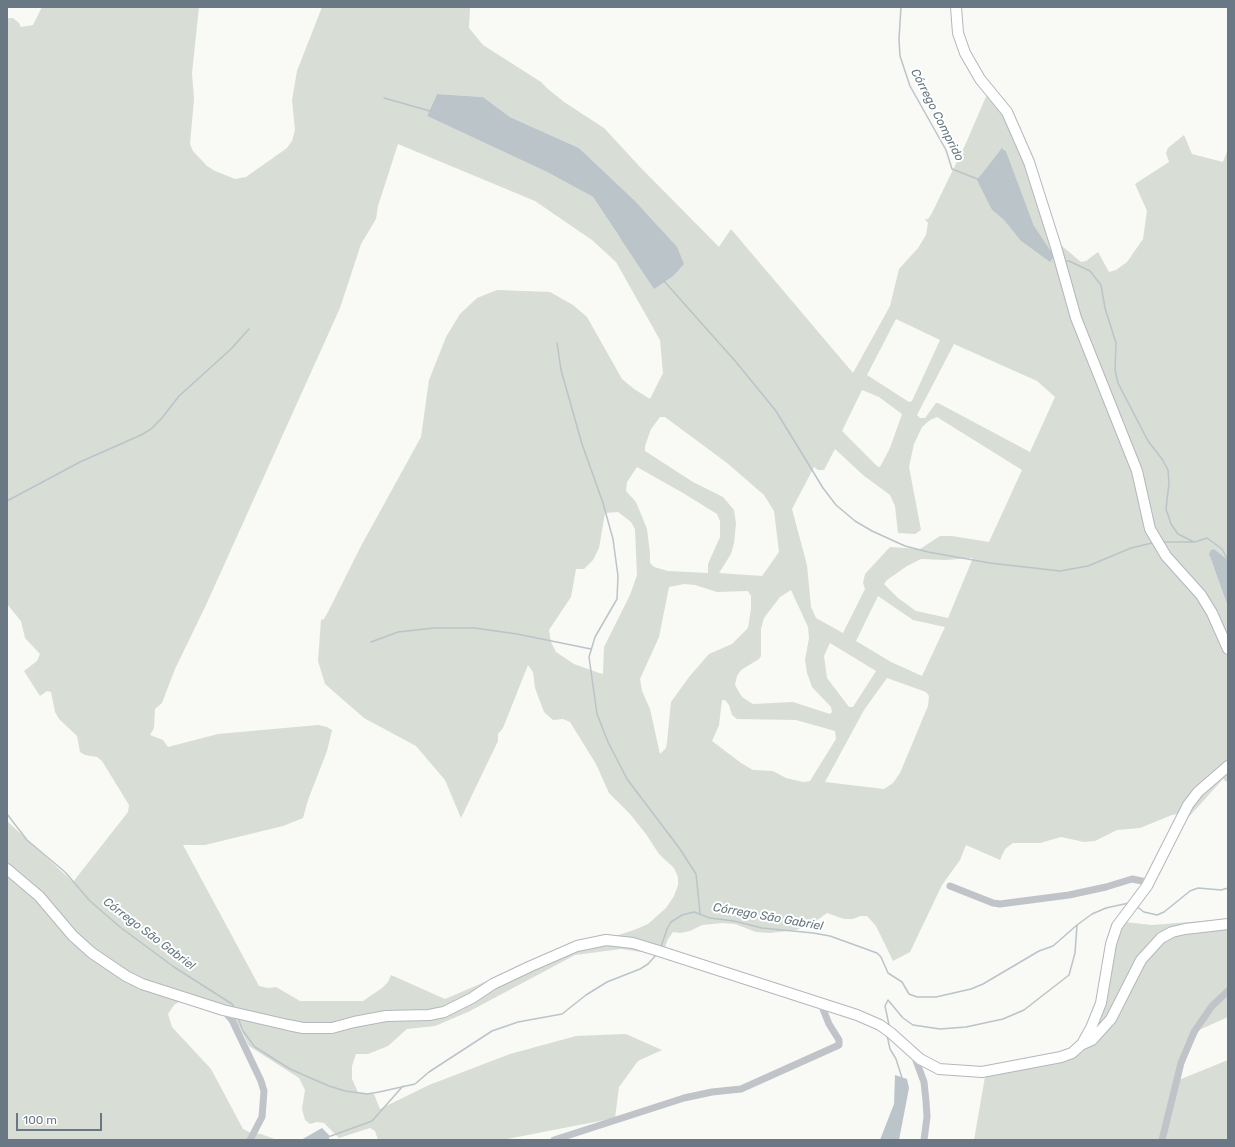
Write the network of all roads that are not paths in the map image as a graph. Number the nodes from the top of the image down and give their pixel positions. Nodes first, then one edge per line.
1 (956, 7) edge
2 (1228, 649) edge
3 (1228, 766) edge
4 (7, 869) edge
5 (950, 886) dead end
6 (1147, 886) junction
7 (1228, 924) edge
8 (1215, 925) junction
9 (1228, 929) edge
10 (1228, 991) edge
11 (821, 1004) junction
12 (223, 1010) junction
13 (1082, 1044) junction
14 (912, 1051) junction
15 (250, 1140) edge
16 (554, 1140) edge
17 (924, 1140) edge
18 (1162, 1140) edge

1 - 2 street
3 - 6 street
4 - 12 street
5 - 6 street
6 - 13 street
7 - 8 street
8 - 9 street
8 - 13 street
10 - 18 street
11 - 12 street
11 - 14 street
11 - 16 street
12 - 15 street
13 - 14 street
14 - 17 street

